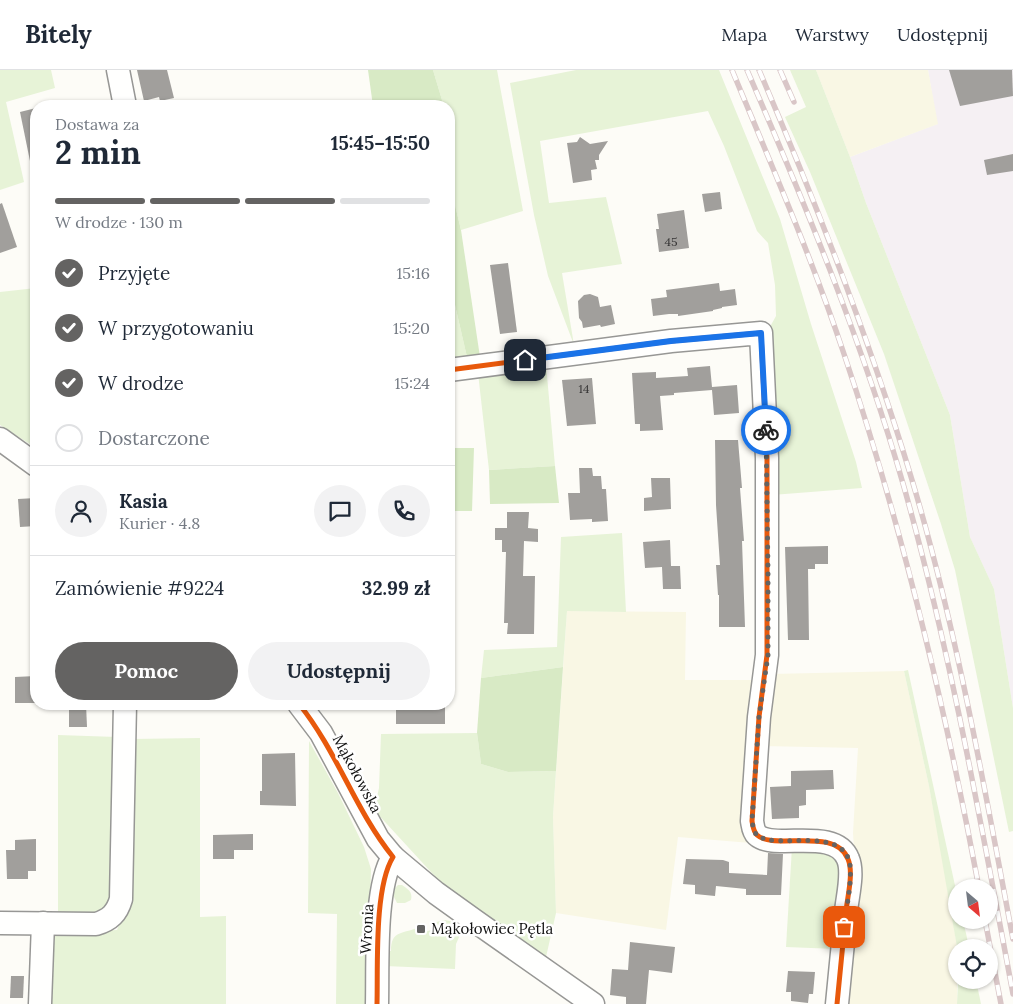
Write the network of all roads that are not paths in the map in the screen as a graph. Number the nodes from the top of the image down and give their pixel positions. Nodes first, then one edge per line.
1 (118, 70) edge
2 (124, 100) edge
3 (455, 369) edge
4 (0, 439) edge
5 (30, 461) edge
6 (125, 710) edge
7 (303, 710) edge
8 (393, 857) junction
9 (0, 923) edge
10 (43, 923) junction
11 (40, 1004) edge
12 (377, 1004) edge
13 (594, 1004) edge
14 (837, 1004) edge

1 - 2 street
3 - 14 street
4 - 5 street
6 - 10 street
7 - 8 street, Mąkołowska
8 - 12 street, Wronia
8 - 13 street, Mąkołowska
9 - 10 street
10 - 11 street

